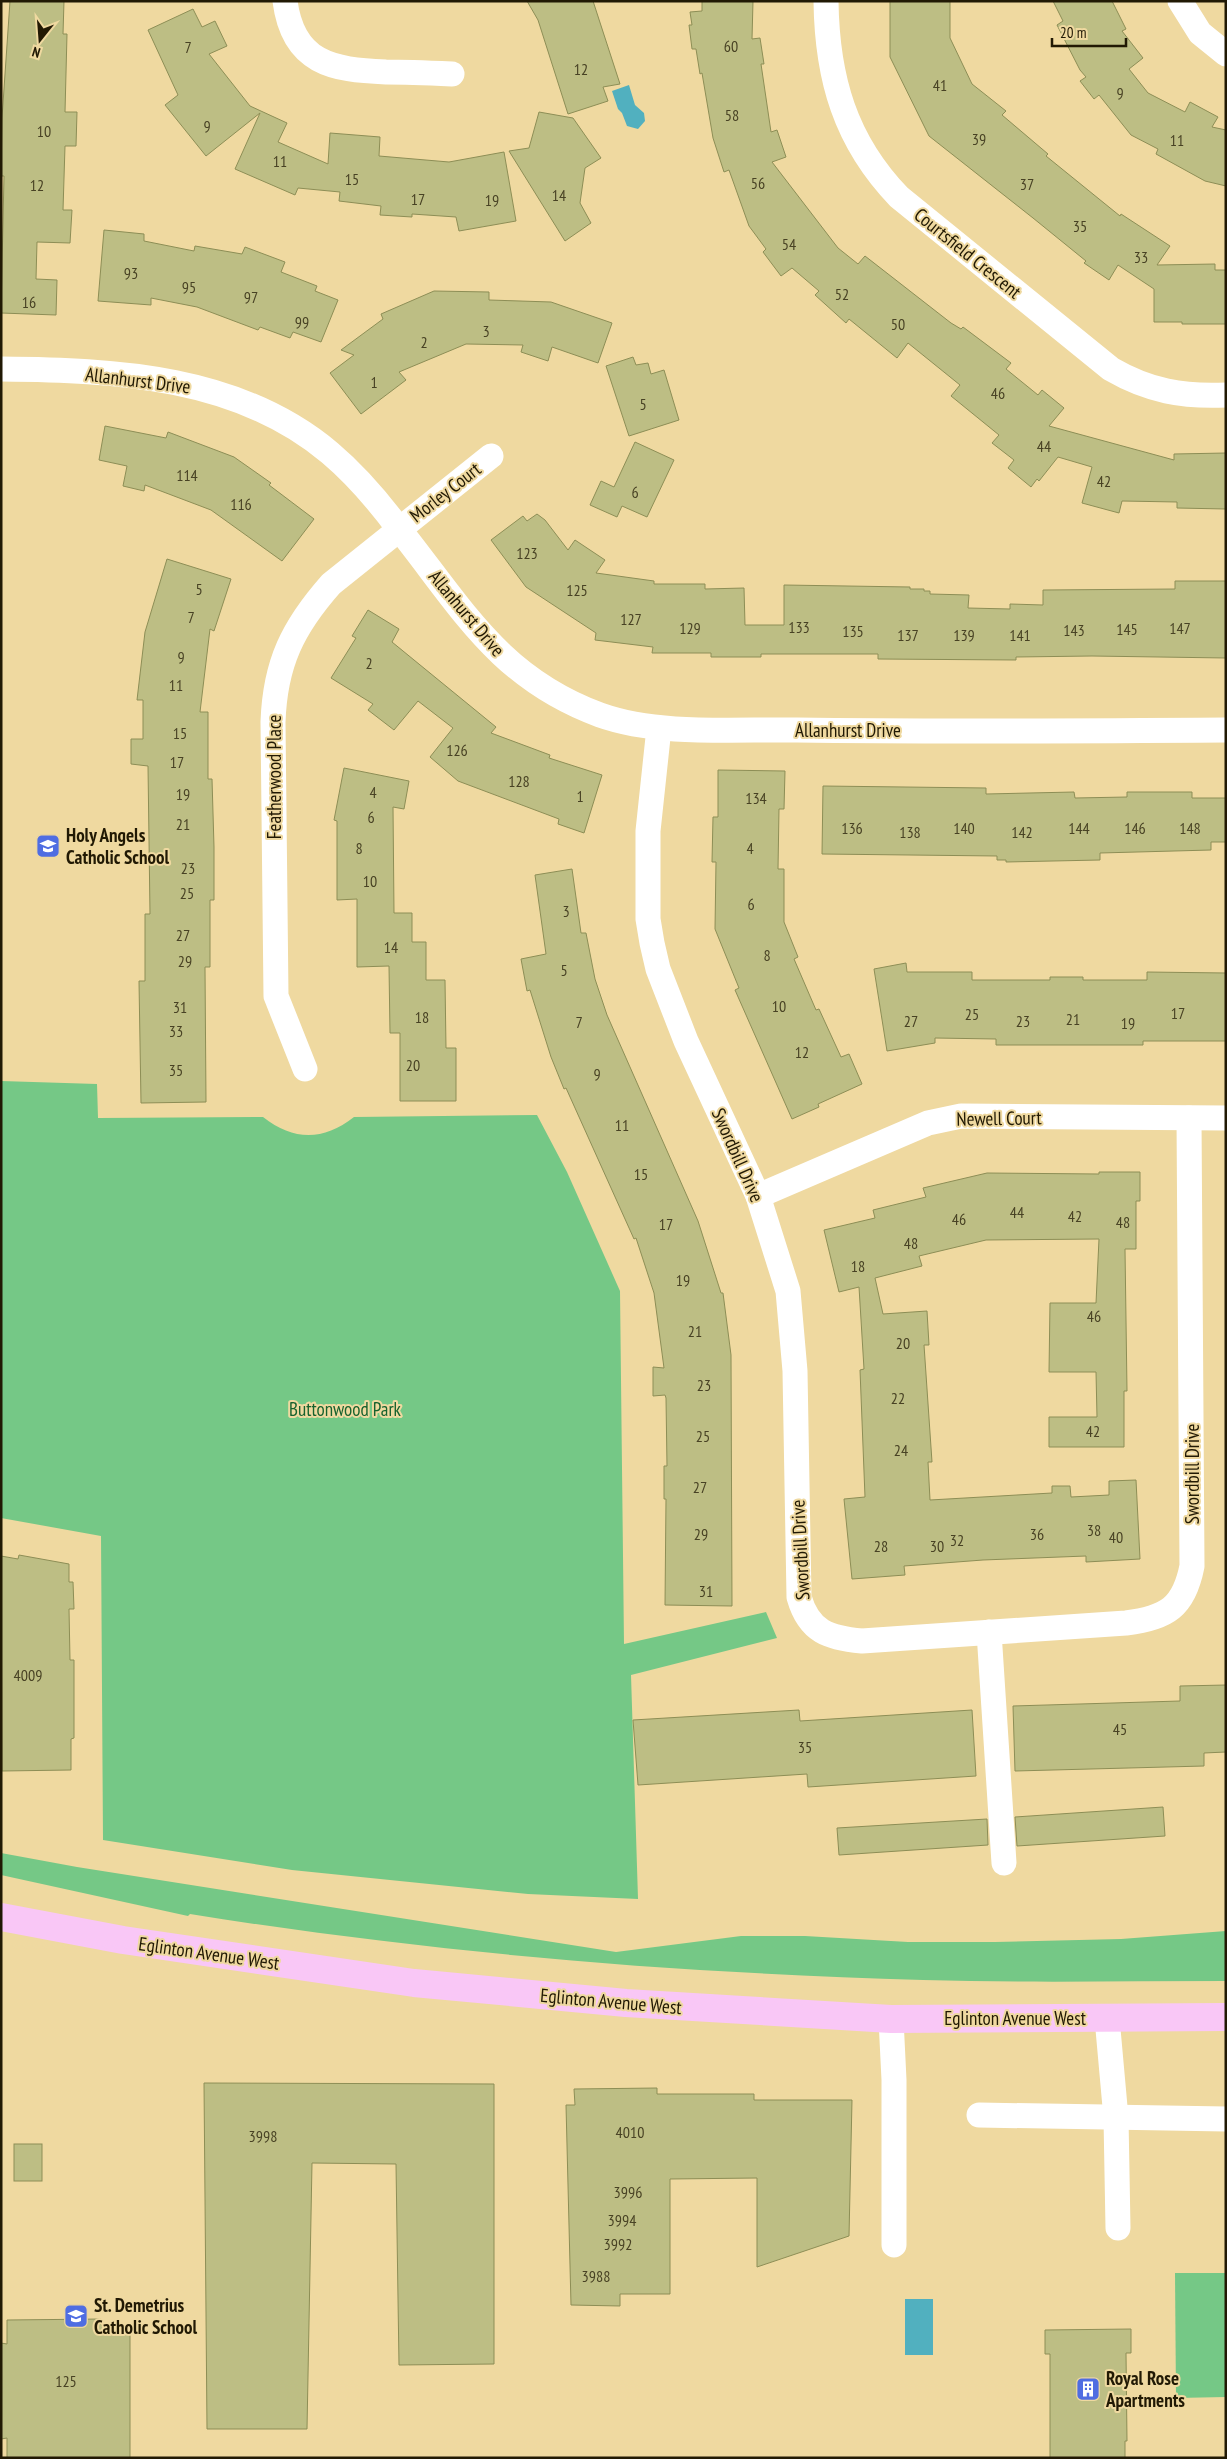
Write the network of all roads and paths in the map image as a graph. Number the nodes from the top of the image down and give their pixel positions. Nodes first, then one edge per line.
1 (284, 1) edge
2 (826, 1) edge
3 (1180, 1) edge
4 (1226, 54) edge
5 (452, 74) dead end
6 (1, 369) edge
7 (1226, 395) edge
8 (491, 456) dead end
9 (400, 529) junction
10 (659, 728) junction
11 (1226, 730) edge
12 (305, 1069) dead end
13 (1189, 1118) junction
14 (1226, 1118) edge
15 (758, 1196) junction
16 (989, 1632) junction
17 (1004, 1863) dead end
18 (1, 1917) edge
19 (1226, 2017) edge
20 (1107, 2018) junction
21 (891, 2019) junction
22 (979, 2115) dead end
23 (1116, 2118) junction
24 (1226, 2119) edge
25 (1118, 2228) dead end
26 (894, 2245) dead end

1 - 5 street
2 - 7 street, Courtsfield Crescent
3 - 4 street
6 - 9 street, Allanhurst Drive
8 - 9 street, Morley Court
9 - 10 street, Allanhurst Drive
9 - 12 street, Featherwood Place
10 - 11 street, Allanhurst Drive
10 - 15 street, Swordbill Drive
13 - 14 street, Newell Court
13 - 15 street, Newell Court
13 - 16 street, Swordbill Drive
15 - 16 street, Swordbill Drive
16 - 17 street
18 - 21 main road, Eglinton Avenue West
19 - 20 main road, Eglinton Avenue West
20 - 21 main road, Eglinton Avenue West
20 - 23 street
21 - 26 street
22 - 23 street
23 - 24 street
23 - 25 street

